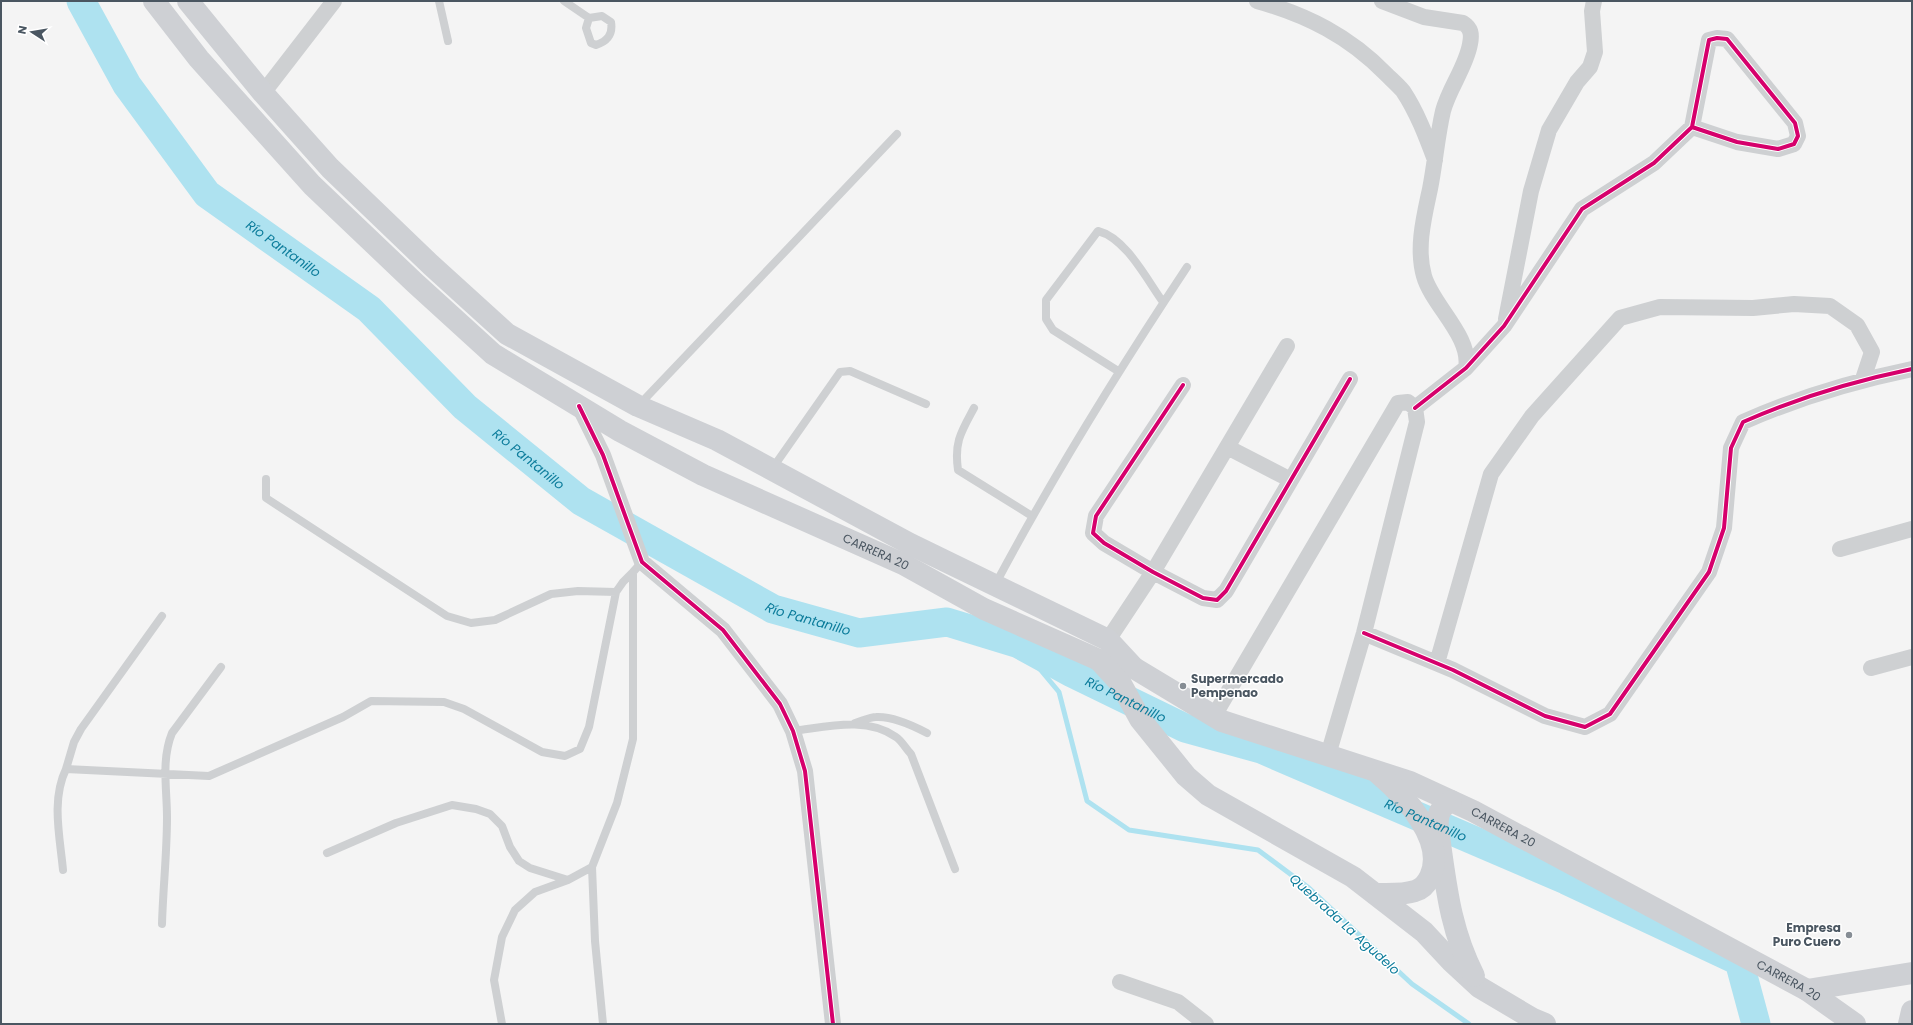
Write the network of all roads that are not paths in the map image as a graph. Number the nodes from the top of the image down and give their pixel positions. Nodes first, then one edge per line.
1 (154, 1) edge
2 (188, 1) edge
3 (334, 1) edge
4 (439, 1) edge
5 (564, 1) edge
6 (1257, 1) edge
7 (1382, 1) edge
8 (1594, 1) edge
9 (588, 18) dead end
10 (448, 41) dead end
11 (263, 93) junction
12 (1692, 127) junction
13 (897, 134) dead end
14 (1436, 160) junction
15 (1186, 267) dead end
16 (1163, 302) junction
17 (1504, 326) junction
18 (1287, 346) dead end
19 (1466, 368) junction
20 (1912, 369) edge
21 (1118, 370) junction
22 (1350, 379) dead end
23 (1863, 379) junction
24 (1183, 385) dead end
25 (926, 404) dead end
26 (579, 406) junction
27 (638, 406) junction
28 (974, 408) dead end
29 (1415, 408) junction
30 (1227, 446) junction
31 (772, 470) junction
32 (266, 479) dead end
33 (1291, 480) junction
34 (1032, 516) junction
35 (1912, 530) edge
36 (1840, 549) dead end
37 (638, 562) junction
38 (1153, 572) junction
39 (995, 586) junction
40 (616, 592) junction
41 (162, 616) dead end
42 (1364, 633) junction
43 (1108, 640) junction
44 (1912, 657) edge
45 (1437, 663) junction
46 (221, 667) dead end
47 (1871, 668) dead end
48 (1128, 676) junction
49 (1214, 716) junction
50 (855, 724) junction
51 (794, 731) junction
52 (926, 733) dead end
53 (1328, 755) junction
54 (66, 769) junction
55 (1375, 770) junction
56 (165, 774) junction
57 (1451, 801) junction
58 (1424, 821) junction
59 (327, 853) dead end
60 (592, 867) junction
61 (955, 869) dead end
62 (63, 870) dead end
63 (568, 880) junction
64 (1376, 894) junction
65 (162, 924) dead end
66 (1912, 973) edge
67 (1120, 982) dead end
68 (1479, 987) junction
69 (1807, 990) junction
70 (1912, 1011) edge
71 (502, 1024) edge
72 (602, 1024) edge
73 (833, 1024) edge
74 (1206, 1024) edge
75 (1545, 1024) edge
76 (1855, 1024) edge
77 (1909, 1024) edge

1 - 26 main road, CARRERA 20
2 - 11 main road, CARRERA 20
3 - 11 street
4 - 10 lane
5 - 9 lane
6 - 14 street
7 - 14 street
8 - 17 street
11 - 27 main road, CARRERA 20
12 - 12 street
12 - 17 street
13 - 27 lane
14 - 19 street
15 - 16 lane
16 - 21 lane
16 - 21 lane
17 - 19 street
18 - 30 street
19 - 29 street
20 - 23 street
21 - 34 lane
22 - 33 street
23 - 45 street
23 - 45 street
24 - 38 street
25 - 31 lane
26 - 37 street
26 - 48 main road, CARRERA 20
27 - 31 main road, CARRERA 20
28 - 34 lane
29 - 42 street
29 - 49 street
30 - 33 street
30 - 38 street
31 - 39 main road, CARRERA 20
32 - 40 lane
33 - 38 street
34 - 39 lane
35 - 36 street
37 - 40 lane
37 - 51 street
37 - 60 lane
38 - 43 street
39 - 43 main road, CARRERA 20
40 - 56 lane
41 - 54 lane
42 - 45 street
42 - 53 street
43 - 48 main road, CARRERA 20
44 - 47 street
46 - 56 lane
48 - 49 main road, CARRERA 20
48 - 64 main road
49 - 53 main road, CARRERA 20
50 - 51 lane
50 - 52 lane
50 - 61 lane
51 - 73 street
53 - 55 main road, CARRERA 20
54 - 56 lane
54 - 62 lane
55 - 57 main road, CARRERA 20
55 - 58 main road
56 - 65 lane
57 - 58 main road
57 - 69 main road, CARRERA 20
58 - 64 main road
58 - 68 main road
59 - 63 lane
60 - 63 lane
60 - 72 lane
63 - 71 lane
64 - 68 main road
66 - 69 main road
67 - 74 street
68 - 75 main road
69 - 76 main road, CARRERA 20
70 - 77 main road

